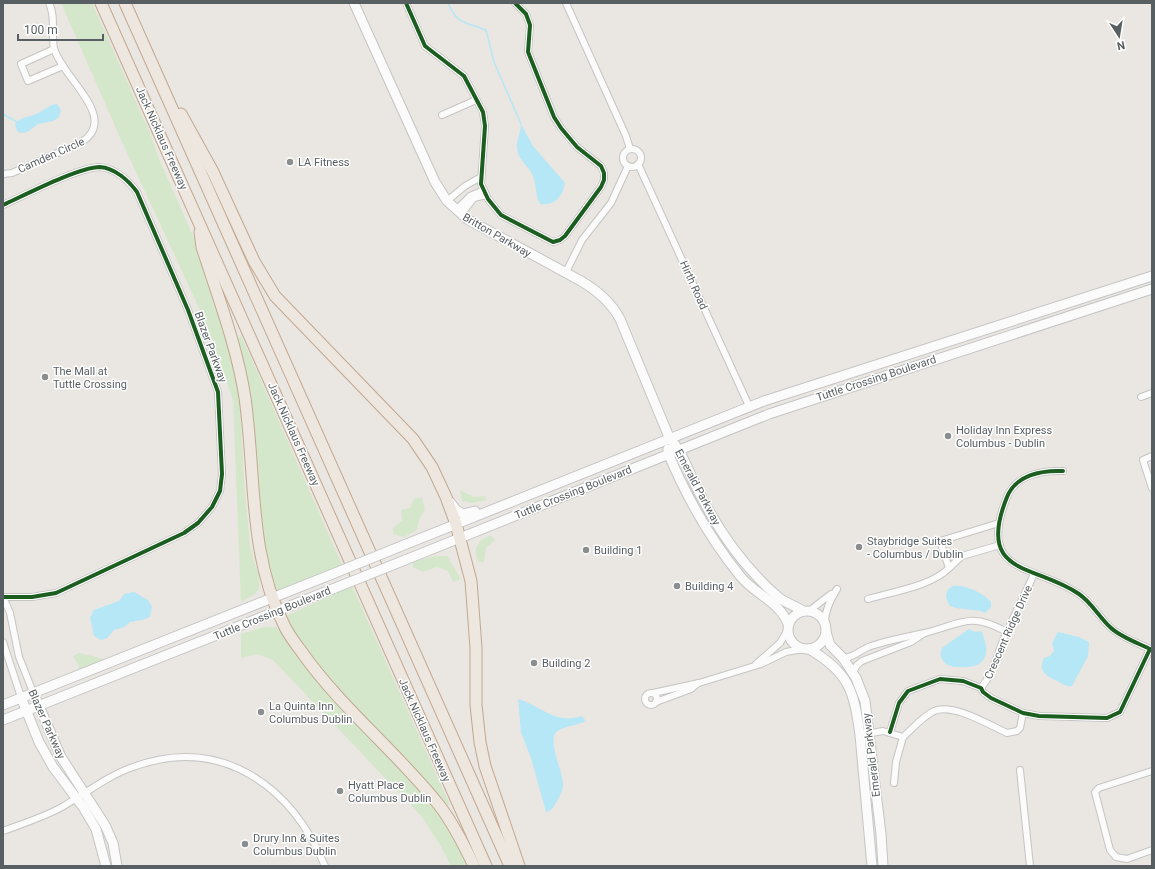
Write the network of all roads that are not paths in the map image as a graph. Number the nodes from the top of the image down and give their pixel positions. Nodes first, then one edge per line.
1 (49, 3) edge
2 (101, 3) edge
3 (125, 3) edge
4 (354, 3) edge
5 (406, 3) edge
6 (515, 3) edge
7 (566, 3) edge
8 (54, 49) junction
9 (151, 62) junction
10 (63, 66) junction
11 (476, 100) junction
12 (442, 116) dead end
13 (630, 149) junction
14 (638, 164) junction
15 (628, 166) junction
16 (3, 174) edge
17 (481, 177) junction
18 (465, 186) junction
19 (485, 192) junction
20 (473, 197) junction
21 (447, 201) junction
22 (3, 205) edge
23 (458, 212) junction
24 (199, 222) junction
25 (566, 272) junction
26 (1152, 276) edge
27 (1152, 289) edge
28 (1152, 393) edge
29 (1141, 397) dead end
30 (749, 406) junction
31 (669, 437) junction
32 (679, 448) junction
33 (668, 453) junction
34 (1152, 456) edge
35 (1063, 471) dead end
36 (1152, 488) edge
37 (446, 497) junction
38 (511, 501) junction
39 (999, 522) junction
40 (456, 524) junction
41 (460, 538) junction
42 (1000, 545) junction
43 (949, 568) junction
44 (1034, 574) junction
45 (3, 598) edge
46 (271, 598) junction
47 (868, 599) dead end
48 (277, 611) junction
49 (806, 611) junction
50 (788, 627) junction
51 (826, 628) junction
52 (926, 632) junction
53 (1007, 632) junction
54 (3, 642) edge
55 (806, 649) junction
56 (843, 658) junction
57 (755, 666) junction
58 (853, 672) junction
59 (698, 683) junction
60 (981, 688) junction
61 (33, 692) junction
62 (653, 693) junction
63 (21, 697) junction
64 (656, 702) junction
65 (3, 705) edge
66 (39, 706) junction
67 (27, 711) junction
68 (1023, 713) junction
69 (3, 720) edge
70 (890, 732) junction
71 (870, 733) junction
72 (860, 735) junction
73 (903, 737) junction
74 (1020, 770) dead end
75 (1152, 771) edge
76 (894, 783) dead end
77 (85, 793) junction
78 (76, 798) junction
79 (3, 831) edge
80 (1152, 850) edge
81 (106, 866) edge
82 (118, 866) edge
83 (325, 866) edge
84 (474, 866) edge
85 (486, 866) edge
86 (510, 866) edge
87 (520, 866) edge
88 (872, 866) edge
89 (883, 866) edge
90 (1030, 866) edge

1 - 8 street
2 - 24 highway, Jack Nicklaus Freeway
3 - 9 highway, Jack Nicklaus Freeway
4 - 21 main road, Britton Parkway
5 - 11 street
6 - 19 street
7 - 13 street
8 - 10 street
8 - 10 street
9 - 37 highway
9 - 86 highway, Jack Nicklaus Freeway
10 - 16 street, Camden Circle
11 - 12 street
11 - 17 street
13 - 14 street
13 - 15 street
14 - 15 street
14 - 30 street, Hirth Road
15 - 25 street
17 - 18 street
17 - 19 street
18 - 20 street
18 - 21 street
19 - 20 street
20 - 23 street
21 - 23 main road, Britton Parkway
22 - 45 street, Blazer Parkway
23 - 25 main road, Britton Parkway
24 - 46 highway
24 - 85 highway, Jack Nicklaus Freeway
25 - 31 main road, Britton Parkway
26 - 30 main road, Tuttle Crossing Boulevard
27 - 32 main road, Tuttle Crossing Boulevard
28 - 29 street
30 - 31 main road, Tuttle Crossing Boulevard
31 - 32 main road, Emerald Parkway
31 - 33 main road, Emerald Parkway
31 - 38 main road, Tuttle Crossing Boulevard
32 - 33 main road, Tuttle Crossing Boulevard
32 - 49 main road, Emerald Parkway
33 - 41 main road, Tuttle Crossing Boulevard
33 - 50 main road, Emerald Parkway
34 - 36 street
35 - 39 street
37 - 38 main road
37 - 40 highway
38 - 40 main road, Tuttle Crossing Boulevard
39 - 42 street
39 - 43 street
40 - 41 highway
40 - 46 main road, Tuttle Crossing Boulevard, bridge
41 - 48 main road, Tuttle Crossing Boulevard, bridge
41 - 87 highway
42 - 43 street
42 - 44 street
43 - 47 street
44 - 53 street, Crescent Ridge Drive
44 - 68 street
45 - 61 street, Blazer Parkway
46 - 48 highway
46 - 61 main road, Tuttle Crossing Boulevard
48 - 66 main road, Tuttle Crossing Boulevard
48 - 84 highway
49 - 50 main road
49 - 51 main road
49 - 51 street
50 - 55 main road
50 - 57 street
51 - 55 main road
51 - 56 main road, Emerald Parkway
52 - 53 street
52 - 56 street
52 - 58 street
53 - 60 street, Crescent Ridge Drive
54 - 63 street, Blazer Parkway
55 - 57 street
55 - 72 main road, Emerald Parkway
56 - 58 main road, Emerald Parkway
57 - 59 street
58 - 71 main road, Emerald Parkway
59 - 62 street
59 - 64 street
60 - 68 street
60 - 70 street
61 - 63 main road, Tuttle Crossing Boulevard
61 - 66 main road, Blazer Parkway
62 - 64 street
62 - 64 street
63 - 65 main road, Tuttle Crossing Boulevard
63 - 67 main road, Blazer Parkway
66 - 67 main road, Tuttle Crossing Boulevard
66 - 77 main road, Blazer Parkway
67 - 69 main road, Tuttle Crossing Boulevard
67 - 78 main road, Blazer Parkway
68 - 73 street
70 - 71 street
70 - 73 street
71 - 72 street
71 - 89 main road, Emerald Parkway
72 - 88 main road, Emerald Parkway
73 - 76 street
74 - 90 street
75 - 80 street
77 - 78 street
77 - 82 main road, Blazer Parkway
77 - 83 street
78 - 79 street
78 - 81 main road, Blazer Parkway

